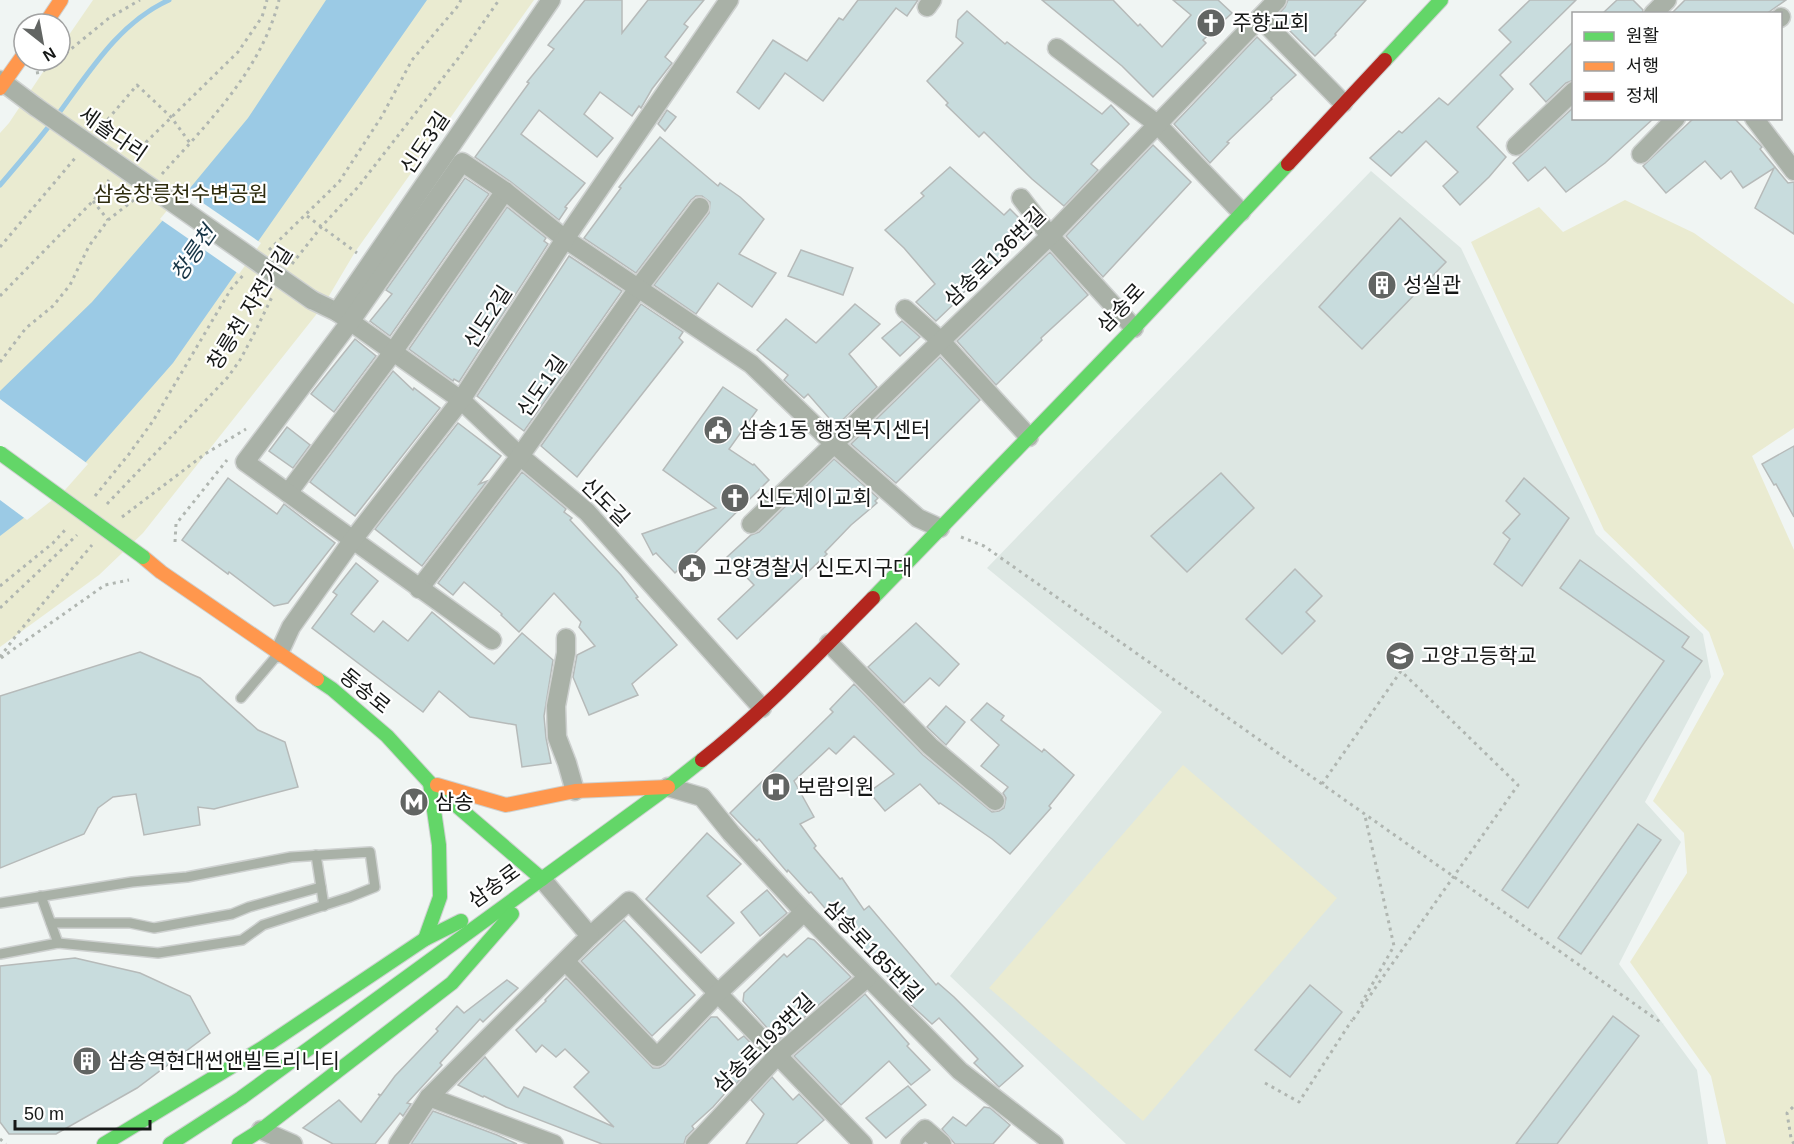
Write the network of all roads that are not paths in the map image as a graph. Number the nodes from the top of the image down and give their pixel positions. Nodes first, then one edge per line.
1 (551, 0) edge
2 (729, 0) edge
3 (1277, 0) edge
4 (1441, 0) edge
5 (1260, 18) junction
6 (1057, 48) dead end
7 (12, 70) edge
8 (1, 84) edge
9 (1572, 92) edge
10 (1343, 103) junction
11 (1674, 120) edge
12 (1756, 120) edge
13 (1157, 124) junction
14 (1516, 146) dead end
15 (1641, 154) dead end
16 (1794, 171) edge
17 (505, 191) junction
18 (1021, 198) dead end
19 (700, 207) dead end
20 (1241, 212) junction
21 (1050, 236) junction
22 (565, 238) junction
23 (639, 287) junction
24 (312, 300) joint
25 (905, 309) dead end
26 (344, 317) junction
27 (1134, 327) junction
28 (941, 341) junction
29 (393, 352) junction
30 (461, 400) junction
31 (1029, 437) junction
32 (834, 444) junction
33 (0, 453) edge
34 (520, 456) junction
35 (288, 493) junction
36 (751, 524) dead end
37 (940, 528) junction
38 (352, 541) junction
39 (419, 589) junction
40 (566, 638) dead end
41 (492, 640) dead end
42 (829, 643) junction
43 (279, 653) junction
44 (241, 698) dead end
45 (762, 708) junction
46 (430, 783) junction
47 (668, 787) junction
48 (575, 791) junction
49 (995, 801) dead end
50 (316, 855) junction
51 (542, 879) junction
52 (321, 886) junction
53 (41, 896) junction
54 (0, 903) edge
55 (324, 906) junction
56 (804, 912) junction
57 (51, 923) junction
58 (590, 936) junction
59 (426, 939) junction
60 (58, 943) junction
61 (0, 954) edge
62 (566, 962) junction
63 (867, 978) junction
64 (717, 994) junction
65 (778, 1055) junction
66 (429, 1097) junction
67 (261, 1130) junction
68 (288, 1143) edge
69 (104, 1144) edge
70 (170, 1144) edge
71 (239, 1144) edge
72 (398, 1144) edge
73 (554, 1144) edge
74 (696, 1144) edge
75 (863, 1144) edge
76 (910, 1144) edge
77 (942, 1144) edge
78 (1054, 1144) edge

1 - 26 street, 신도3길
2 - 22 street, 신도2길
3 - 5 street, 삼송로136번길
4 - 10 main road, 삼송로
5 - 10 street
5 - 13 street, 삼송로136번길
6 - 13 street
7 - 8 main road
8 - 24 street, 세솔다리, bridge
9 - 14 street
10 - 20 main road, 삼송로
11 - 15 street
12 - 16 street
13 - 20 street
13 - 21 street, 삼송로136번길
17 - 22 street
17 - 26 street, 신도3길
17 - 29 street
18 - 21 street
19 - 23 street, 신도1길
20 - 27 main road, 삼송로
21 - 27 street
21 - 28 street, 삼송로136번길
22 - 23 street
22 - 30 street, 신도2길
23 - 32 street
23 - 34 street, 신도1길
24 - 26 street, 신도길
25 - 28 street
26 - 29 street, 신도길
26 - 35 street, 신도3길
27 - 31 main road, 삼송로
28 - 31 street
28 - 32 street, 삼송로136번길
29 - 30 street, 신도길
29 - 35 street
30 - 34 street, 신도길
30 - 38 street, 신도2길
31 - 37 main road, 삼송로
32 - 36 street, 삼송로136번길
32 - 37 street
33 - 43 main road, 동송로, bridge
34 - 39 street, 신도1길
34 - 45 street, 신도길
35 - 38 street
37 - 42 main road, 삼송로
38 - 39 street
38 - 43 street, 신도2길
39 - 41 street
40 - 48 street
42 - 45 main road, 삼송로
42 - 49 street
43 - 44 lane
43 - 46 main road, 동송로
45 - 47 main road, 삼송로
46 - 48 main road
46 - 51 main road, 동송로
46 - 59 main road
47 - 48 main road
47 - 51 main road, 삼송로
47 - 56 street, 삼송로185번길
50 - 52 lane
50 - 53 lane
50 - 55 lane
51 - 58 street
51 - 59 main road
51 - 67 main road
51 - 70 main road, 삼송로
52 - 55 lane
52 - 57 lane
53 - 54 lane
53 - 57 lane
55 - 60 lane
56 - 63 street, 삼송로185번길
56 - 64 street
57 - 60 lane
58 - 62 street
58 - 64 street
59 - 69 main road
60 - 61 lane
62 - 64 street
62 - 66 street
63 - 65 street, 삼송로193번길
63 - 78 street, 삼송로185번길
64 - 65 street
65 - 74 street, 삼송로193번길
65 - 75 street
66 - 72 street
66 - 73 street
67 - 68 street
67 - 71 main road
76 - 77 street

